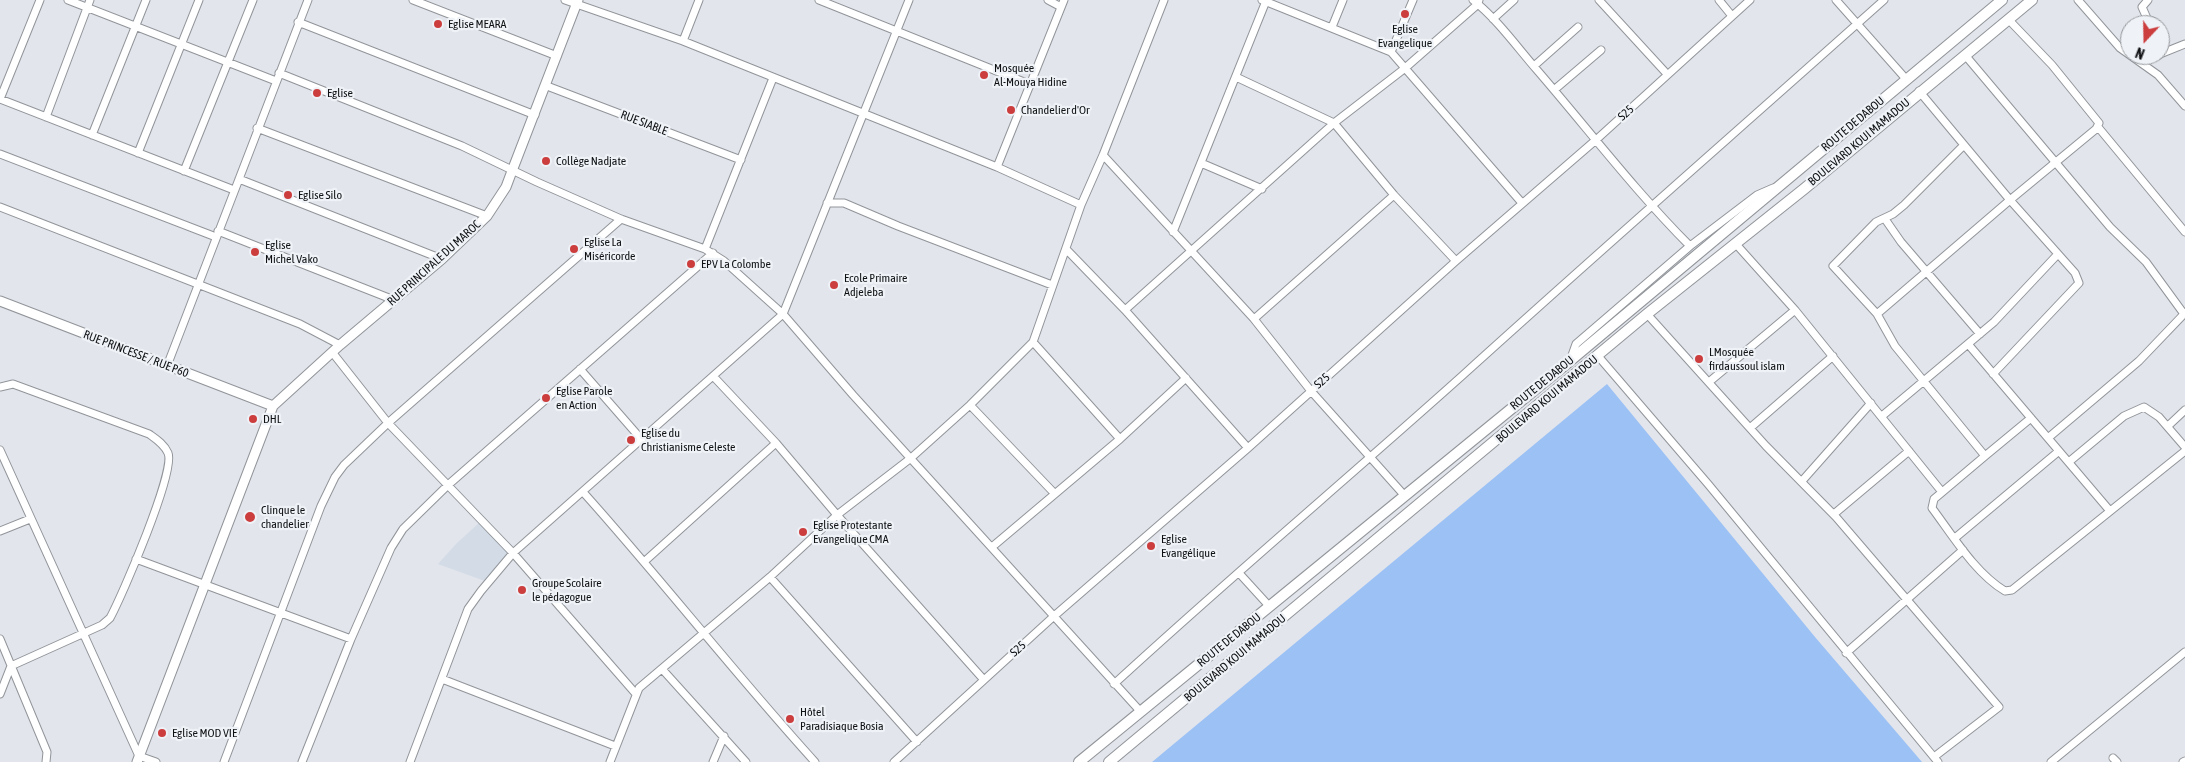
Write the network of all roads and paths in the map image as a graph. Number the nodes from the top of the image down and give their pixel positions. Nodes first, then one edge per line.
1 (40, 0) edge
2 (68, 0) edge
3 (90, 0) edge
4 (146, 0) edge
5 (199, 0) edge
6 (252, 0) edge
7 (308, 0) edge
8 (412, 0) edge
9 (565, 0) edge
10 (699, 0) edge
11 (819, 0) edge
12 (909, 0) edge
13 (1048, 0) edge
14 (1164, 0) edge
15 (1343, 0) edge
16 (1413, 0) edge
17 (1514, 0) edge
18 (1599, 0) edge
19 (1719, 0) edge
20 (1750, 0) edge
21 (1836, 0) edge
22 (1884, 0) edge
23 (2002, 0) edge
24 (2032, 0) edge
25 (2078, 0) edge
26 (2148, 0) edge
27 (1264, 1) edge
28 (1477, 1) edge
29 (577, 2) edge
30 (1062, 3) edge
31 (87, 8) junction
32 (2146, 15) edge
33 (1732, 16) junction
34 (2008, 19) junction
35 (1493, 20) junction
36 (298, 22) junction
37 (1856, 24) junction
38 (136, 25) junction
39 (1332, 27) junction
40 (1578, 27) dead end
41 (896, 31) junction
42 (683, 41) junction
43 (183, 44) junction
44 (2185, 44) edge
45 (2120, 48) edge
46 (1601, 50) dead end
47 (2170, 50) edge
48 (1391, 52) junction
49 (1964, 55) junction
50 (557, 56) junction
51 (228, 61) junction
52 (2145, 65) edge
53 (1534, 66) junction
54 (1404, 69) junction
55 (279, 73) junction
56 (1667, 74) junction
57 (1236, 77) junction
58 (773, 78) junction
59 (1906, 79) junction
60 (276, 80) junction
61 (1029, 84) junction
62 (547, 86) junction
63 (1554, 90) junction
64 (1919, 91) junction
65 (2185, 106) edge
66 (862, 114) junction
67 (535, 115) junction
68 (46, 117) junction
69 (1334, 124) junction
70 (2098, 127) junction
71 (257, 128) junction
72 (92, 135) junction
73 (1597, 139) junction
74 (1964, 144) junction
75 (138, 153) junction
76 (0, 154) edge
77 (1103, 155) junction
78 (741, 160) junction
79 (1201, 163) junction
80 (2058, 163) junction
81 (998, 167) junction
82 (184, 171) junction
83 (512, 171) junction
84 (239, 179) junction
85 (1780, 185) junction
86 (1262, 189) junction
87 (234, 190) junction
88 (1394, 195) junction
89 (2010, 200) junction
90 (827, 203) junction
91 (1522, 203) junction
92 (1081, 205) junction
93 (0, 207) edge
94 (1652, 208) junction
95 (487, 216) junction
96 (621, 219) junction
97 (1885, 219) junction
98 (1172, 232) junction
99 (2185, 232) edge
100 (217, 234) junction
101 (1735, 243) junction
102 (1690, 246) junction
103 (704, 249) junction
104 (1066, 249) junction
105 (1192, 252) junction
106 (713, 253) junction
107 (2057, 255) junction
108 (442, 259) junction
109 (1456, 261) junction
110 (1927, 270) junction
111 (197, 284) junction
112 (1052, 285) junction
113 (394, 300) junction
114 (0, 302) edge
115 (1125, 310) junction
116 (1795, 310) junction
117 (2185, 313) edge
118 (783, 314) junction
119 (1647, 314) junction
120 (1877, 314) junction
121 (1254, 319) junction
122 (1980, 334) junction
123 (1033, 342) junction
124 (1968, 344) junction
125 (340, 345) junction
126 (332, 352) junction
127 (1598, 356) junction
128 (1833, 356) junction
129 (1570, 360) junction
130 (168, 366) junction
131 (580, 369) junction
132 (1993, 374) junction
133 (713, 376) junction
134 (1186, 378) junction
135 (1925, 381) junction
136 (1710, 382) junction
137 (0, 386) edge
138 (1311, 390) junction
139 (1872, 403) junction
140 (970, 405) junction
141 (273, 406) junction
142 (2185, 410) edge
143 (1882, 416) junction
144 (2031, 418) junction
145 (388, 423) junction
146 (2168, 426) junction
147 (1750, 428) junction
148 (2048, 438) junction
149 (1120, 439) junction
150 (642, 440) junction
151 (776, 442) junction
152 (2185, 447) edge
153 (1248, 448) junction
154 (0, 450) edge
155 (2185, 450) edge
156 (1909, 451) junction
157 (2059, 451) junction
158 (1370, 456) junction
159 (1985, 456) junction
160 (911, 458) junction
161 (2070, 462) junction
162 (1802, 481) junction
163 (448, 485) junction
164 (582, 492) junction
165 (1942, 492) junction
166 (1055, 494) junction
167 (1404, 495) junction
168 (2110, 511) junction
169 (1834, 514) junction
170 (837, 515) junction
171 (30, 519) junction
172 (0, 531) edge
173 (1955, 538) junction
174 (992, 547) junction
175 (1963, 550) junction
176 (513, 553) junction
177 (136, 559) junction
178 (645, 561) junction
179 (1239, 573) junction
180 (770, 577) junction
181 (204, 585) junction
182 (1907, 601) junction
183 (1270, 607) junction
184 (281, 614) junction
185 (1053, 617) junction
186 (84, 632) junction
187 (704, 634) junction
188 (0, 638) edge
189 (351, 640) junction
190 (2185, 652) edge
191 (1846, 653) junction
192 (11, 666) junction
193 (662, 669) junction
194 (442, 679) junction
195 (984, 680) junction
196 (1114, 684) junction
197 (0, 694) edge
198 (636, 694) junction
199 (1140, 711) junction
200 (724, 736) junction
201 (916, 742) junction
202 (615, 746) junction
203 (138, 759) edge
204 (1936, 759) edge
205 (413, 761) edge
206 (46, 762) edge
207 (156, 762) edge
208 (224, 762) edge
209 (302, 762) edge
210 (610, 762) edge
211 (713, 762) edge
212 (746, 762) edge
213 (815, 762) edge
214 (894, 762) edge
215 (1079, 762) edge
216 (1109, 762) edge
217 (2051, 762) edge

1 - 68 street
2 - 31 street
3 - 31 street
4 - 38 street
5 - 43 street
6 - 51 street
7 - 36 street
8 - 50 street
9 - 29 street
10 - 42 street
11 - 41 street
12 - 41 street
13 - 30 street
14 - 77 street
15 - 39 street
16 - 48 street
17 - 35 street
18 - 56 street
19 - 33 street
20 - 33 street, S25
21 - 37 street
22 - 37 street
23 - 59 main road, ROUTE DE DABOU
24 - 34 main road, BOULEVARD KOUI MAMADOU
25 - 45 street
26 - 32 street
27 - 39 street
27 - 57 street
28 - 35 street
28 - 54 street
29 - 42 street
29 - 50 street, RUE PRINCIPALE DU MAROC
30 - 61 street
31 - 38 street
31 - 68 street
33 - 56 street, S25
34 - 49 main road, BOULEVARD KOUI MAMADOU
34 - 70 street
35 - 53 street
36 - 55 street
36 - 67 street
37 - 59 street
37 - 94 street
38 - 43 street
38 - 72 street
39 - 48 street
40 - 53 street
41 - 61 street
41 - 66 street
42 - 58 street
43 - 51 street
43 - 75 street
44 - 47 street
46 - 63 street
48 - 54 street
49 - 64 main road, BOULEVARD KOUI MAMADOU
49 - 80 street
50 - 62 street, RUE PRINCIPALE DU MAROC
51 - 60 street
51 - 82 street
52 - 65 street
53 - 63 street
54 - 69 street
54 - 91 street
55 - 60 street
55 - 83 street
56 - 73 street, S25
57 - 69 street
57 - 79 street
58 - 66 street
58 - 78 street
59 - 85 main road, ROUTE DE DABOU
60 - 71 street
61 - 81 street
62 - 67 street, RUE PRINCIPALE DU MAROC
62 - 78 street, RUE SIABLE
63 - 73 street
64 - 74 street
64 - 101 main road, BOULEVARD KOUI MAMADOU
66 - 81 street
66 - 90 street
67 - 83 street, RUE PRINCIPALE DU MAROC
68 - 72 street
69 - 86 street
69 - 88 street
70 - 80 street
70 - 99 street
71 - 84 street
71 - 95 street
72 - 75 street
73 - 91 street, S25
73 - 94 street
74 - 89 street
74 - 97 street
75 - 82 street
76 - 100 street
77 - 92 street
77 - 98 street
78 - 103 street
79 - 86 street
79 - 98 street
80 - 89 street
80 - 117 street
81 - 92 street
82 - 87 street
83 - 95 street, RUE PRINCIPALE DU MAROC
83 - 96 street
84 - 87 street
84 - 108 street
85 - 102 street
85 - 129 main road, ROUTE DE DABOU
86 - 105 street
87 - 100 street
88 - 109 street
88 - 121 street
89 - 107 street
89 - 110 street
90 - 112 street
90 - 118 street
91 - 109 street, S25
92 - 104 street
93 - 111 street
94 - 102 street
94 - 158 street
95 - 108 street, RUE PRINCIPALE DU MAROC
96 - 103 street
96 - 145 street
97 - 110 street
97 - 120 street
98 - 105 street
100 - 111 street
100 - 113 street
101 - 116 street
101 - 119 main road, BOULEVARD KOUI MAMADOU
102 - 129 street
103 - 106 street
104 - 112 street
104 - 115 street
105 - 115 street
105 - 121 street
106 - 118 street
106 - 131 street
107 - 122 street
107 - 132 street
108 - 113 street, RUE PRINCIPALE DU MAROC
109 - 138 street, S25
110 - 120 street
110 - 122 street
111 - 125 street
111 - 130 street
112 - 123 street
113 - 125 street, RUE PRINCIPALE DU MAROC
114 - 130 street, RUE PRINCESSE / RUE P60
115 - 134 street
116 - 128 street
116 - 136 street
117 - 148 street
118 - 133 street
118 - 160 street
119 - 127 main road, BOULEVARD KOUI MAMADOU
119 - 136 street
120 - 135 street
121 - 138 street
122 - 124 street
123 - 140 street
123 - 149 street
124 - 132 street
124 - 135 street
125 - 126 street, RUE PRINCIPALE DU MAROC
126 - 141 street, RUE PRINCIPALE DU MAROC
126 - 145 street
127 - 191 street
127 - 216 main road, BOULEVARD KOUI MAMADOU
128 - 139 street
128 - 147 street
129 - 167 main road, ROUTE DE DABOU
130 - 141 street, RUE PRINCESSE / RUE P60
131 - 150 street
131 - 163 street
132 - 144 street
133 - 150 street
133 - 151 street
134 - 149 street
134 - 153 street
135 - 143 street
135 - 159 street
136 - 147 street
137 - 177 street
138 - 153 street, S25
138 - 158 street
139 - 143 street
139 - 162 street
140 - 160 street
140 - 166 street
141 - 181 street
142 - 146 street
143 - 156 street
144 - 148 street
144 - 159 street
145 - 163 street
145 - 184 street
146 - 152 street
146 - 161 street
147 - 162 street
148 - 157 street
149 - 166 street
150 - 164 street
151 - 170 street
151 - 178 street
153 - 185 street, S25
154 - 171 street
155 - 168 street
156 - 165 street
156 - 169 street
157 - 161 street
157 - 173 street
158 - 167 street
158 - 179 street
159 - 165 street
160 - 170 street
160 - 174 street
161 - 168 street
162 - 169 street
163 - 176 street
163 - 189 street
164 - 176 street
164 - 178 street
165 - 173 street
166 - 174 street
167 - 183 main road, ROUTE DE DABOU
168 - 175 street
169 - 182 street
170 - 180 street
170 - 195 street
171 - 172 street
171 - 186 street
173 - 175 street
174 - 185 street
175 - 182 street
176 - 194 street
176 - 198 street
177 - 181 street
177 - 186 street
178 - 187 street
179 - 183 street
179 - 196 street
180 - 187 street
180 - 201 street
181 - 184 street
181 - 203 street
182 - 191 street
182 - 204 street
183 - 199 main road, ROUTE DE DABOU
184 - 189 street
184 - 208 street
185 - 195 street, S25
185 - 196 street
186 - 192 street
186 - 203 street
187 - 193 street
187 - 213 street
188 - 192 street
189 - 209 street
190 - 217 street
191 - 204 street
192 - 197 street
192 - 206 street
193 - 198 street
193 - 200 street
194 - 202 street
194 - 205 street
195 - 201 street, S25
196 - 199 street
198 - 202 street
199 - 215 main road, ROUTE DE DABOU
200 - 211 street
200 - 212 street
201 - 214 street, S25
202 - 210 street
203 - 207 street

